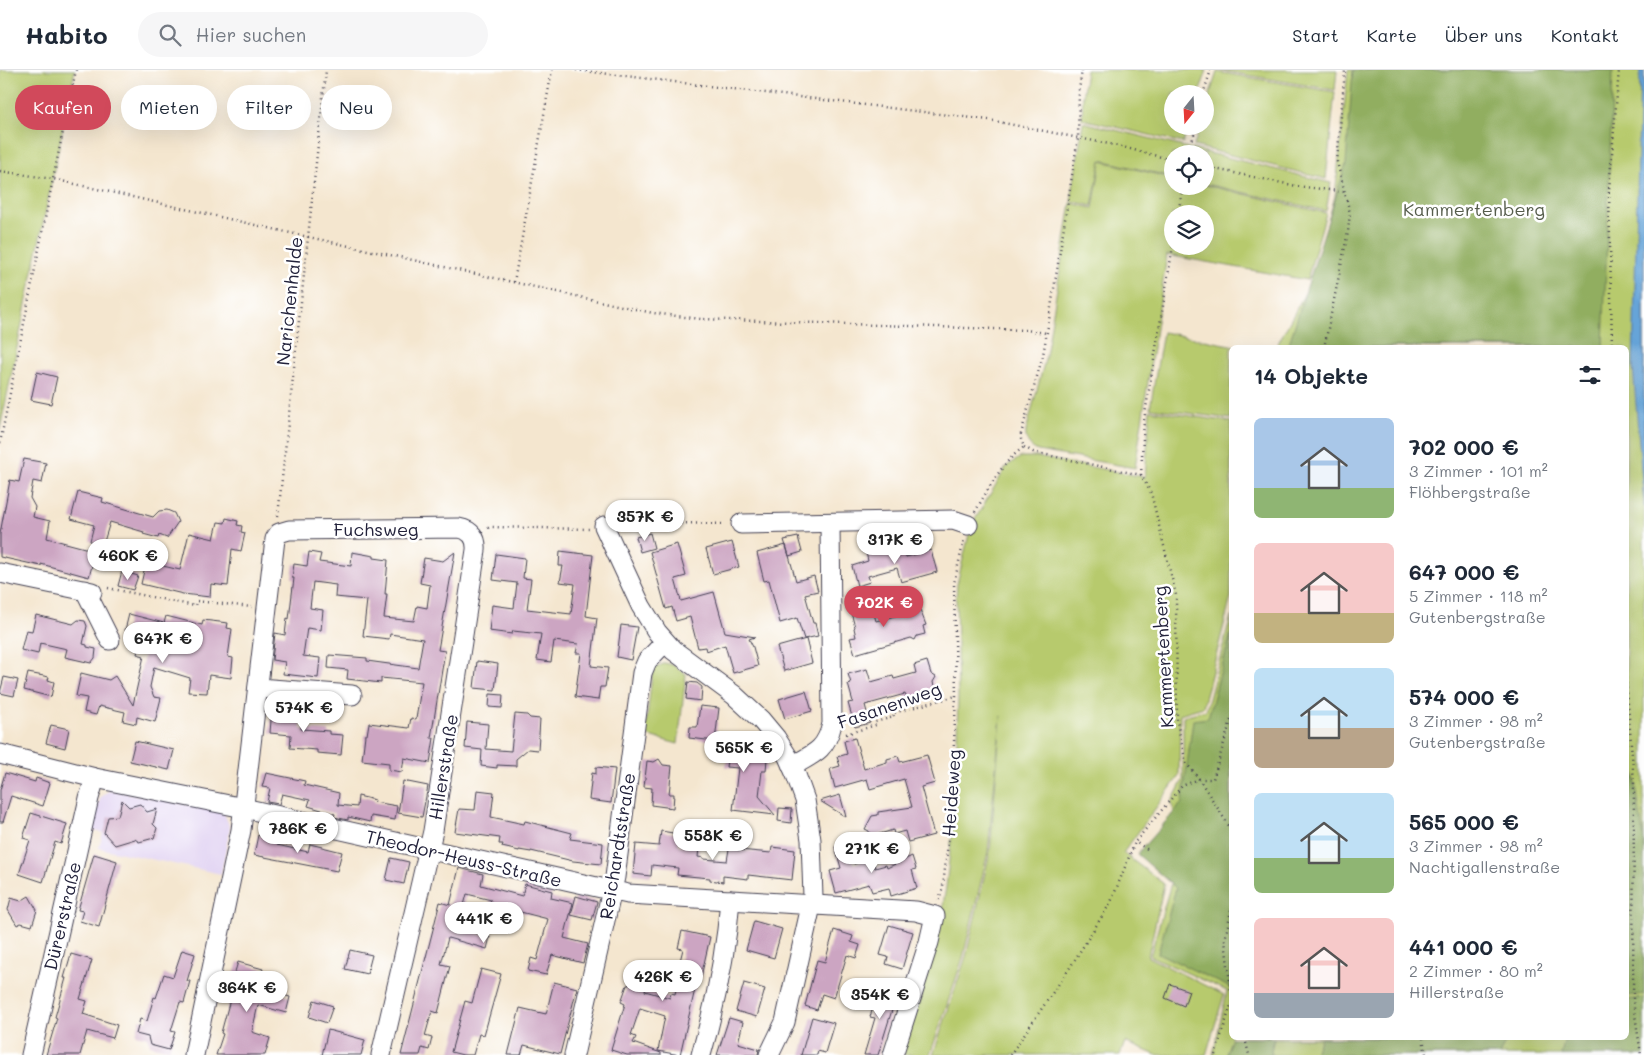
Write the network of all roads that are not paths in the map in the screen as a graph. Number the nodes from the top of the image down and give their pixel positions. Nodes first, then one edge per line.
1 (830, 523) junction
2 (741, 524) dead end
3 (968, 525) road end
4 (604, 526) dead end
5 (473, 535) joint
6 (0, 573) edge
7 (110, 640) dead end
8 (665, 642) junction
9 (258, 688) junction
10 (352, 695) dead end
11 (0, 754) edge
12 (792, 766) junction
13 (95, 778) junction
14 (244, 808) junction
15 (429, 850) junction
16 (612, 891) junction
17 (730, 900) junction
18 (811, 905) junction
19 (31, 1055) edge
20 (194, 1055) edge
21 (381, 1055) edge
22 (574, 1055) edge
23 (701, 1055) edge
24 (769, 1055) edge
25 (893, 1055) edge

1 - 2 street
1 - 3 street
1 - 12 street
4 - 8 street
5 - 9 street, Fuchsweg
5 - 15 street, Hillerstraße
6 - 7 street
8 - 12 street
8 - 16 street, Reichardtstraße
9 - 10 street
9 - 14 street
11 - 13 street, Theodor-Heuss-Straße
12 - 18 street
13 - 14 street, Theodor-Heuss-Straße
13 - 19 street, Dürerstraße
14 - 15 street, Theodor-Heuss-Straße
14 - 20 street
15 - 16 street, Theodor-Heuss-Straße
15 - 21 street, Hillerstraße
16 - 17 street, Theodor-Heuss-Straße
16 - 22 street, Reichardtstraße
17 - 18 street, Theodor-Heuss-Straße
17 - 23 street
18 - 24 street
18 - 25 street, Theodor-Heuss-Straße

